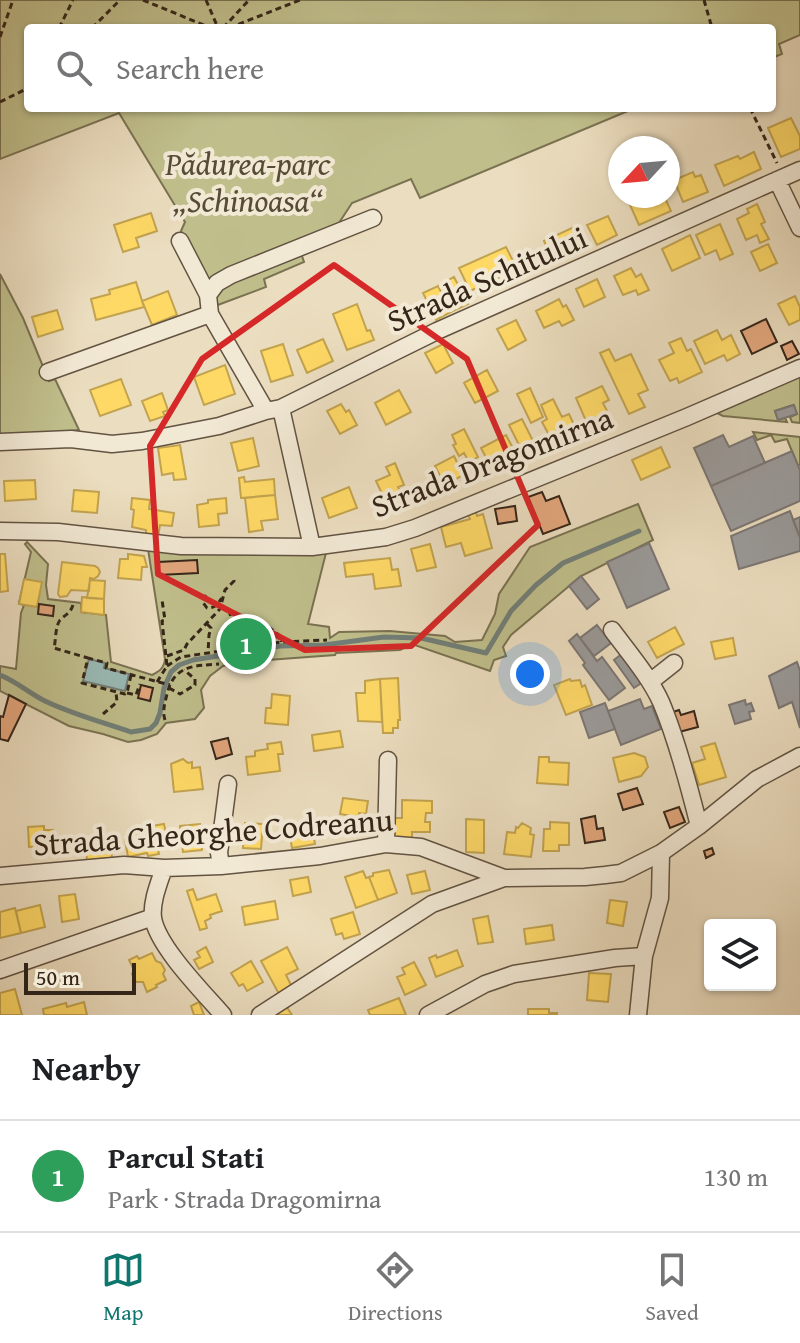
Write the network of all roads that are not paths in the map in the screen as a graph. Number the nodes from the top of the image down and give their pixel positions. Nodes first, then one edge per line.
1 (800, 170) edge
2 (781, 178) junction
3 (373, 218) dead end
4 (800, 228) edge
5 (180, 241) dead end
6 (208, 295) junction
7 (210, 314) junction
8 (800, 368) edge
9 (48, 372) dead end
10 (273, 409) junction
11 (0, 442) edge
12 (0, 531) edge
13 (312, 547) junction
14 (612, 630) dead end
15 (674, 663) dead end
16 (650, 682) junction
17 (800, 756) edge
18 (388, 760) dead end
19 (228, 784) dead end
20 (699, 826) junction
21 (386, 844) junction
22 (661, 853) junction
23 (221, 866) junction
24 (164, 868) junction
25 (0, 876) edge
26 (504, 878) junction
27 (153, 917) junction
28 (644, 956) junction
29 (0, 970) edge
30 (223, 1015) edge
31 (260, 1015) edge
32 (428, 1015) edge
33 (638, 1015) edge

1 - 2 street, Strada Schitului
2 - 4 street
2 - 10 street, Strada Schitului
3 - 6 street
5 - 6 street
6 - 7 street
7 - 9 street
7 - 10 street
8 - 13 street, Strada Dragomirna
10 - 11 street, Strada Schitului
10 - 13 street
12 - 13 street, Strada Dragomirna
14 - 16 street
15 - 16 street
16 - 20 street
17 - 20 street, Strada Gheorghe Codreanu
18 - 21 street
19 - 23 street
20 - 22 street, Strada Gheorghe Codreanu
21 - 23 street, Strada Gheorghe Codreanu
21 - 26 street, Strada Gheorghe Codreanu
22 - 26 street, Strada Gheorghe Codreanu
22 - 28 street
23 - 24 street, Strada Gheorghe Codreanu
24 - 25 street, Strada Gheorghe Codreanu
24 - 27 street
26 - 31 street
27 - 29 street
27 - 30 street
28 - 32 street
28 - 33 street

